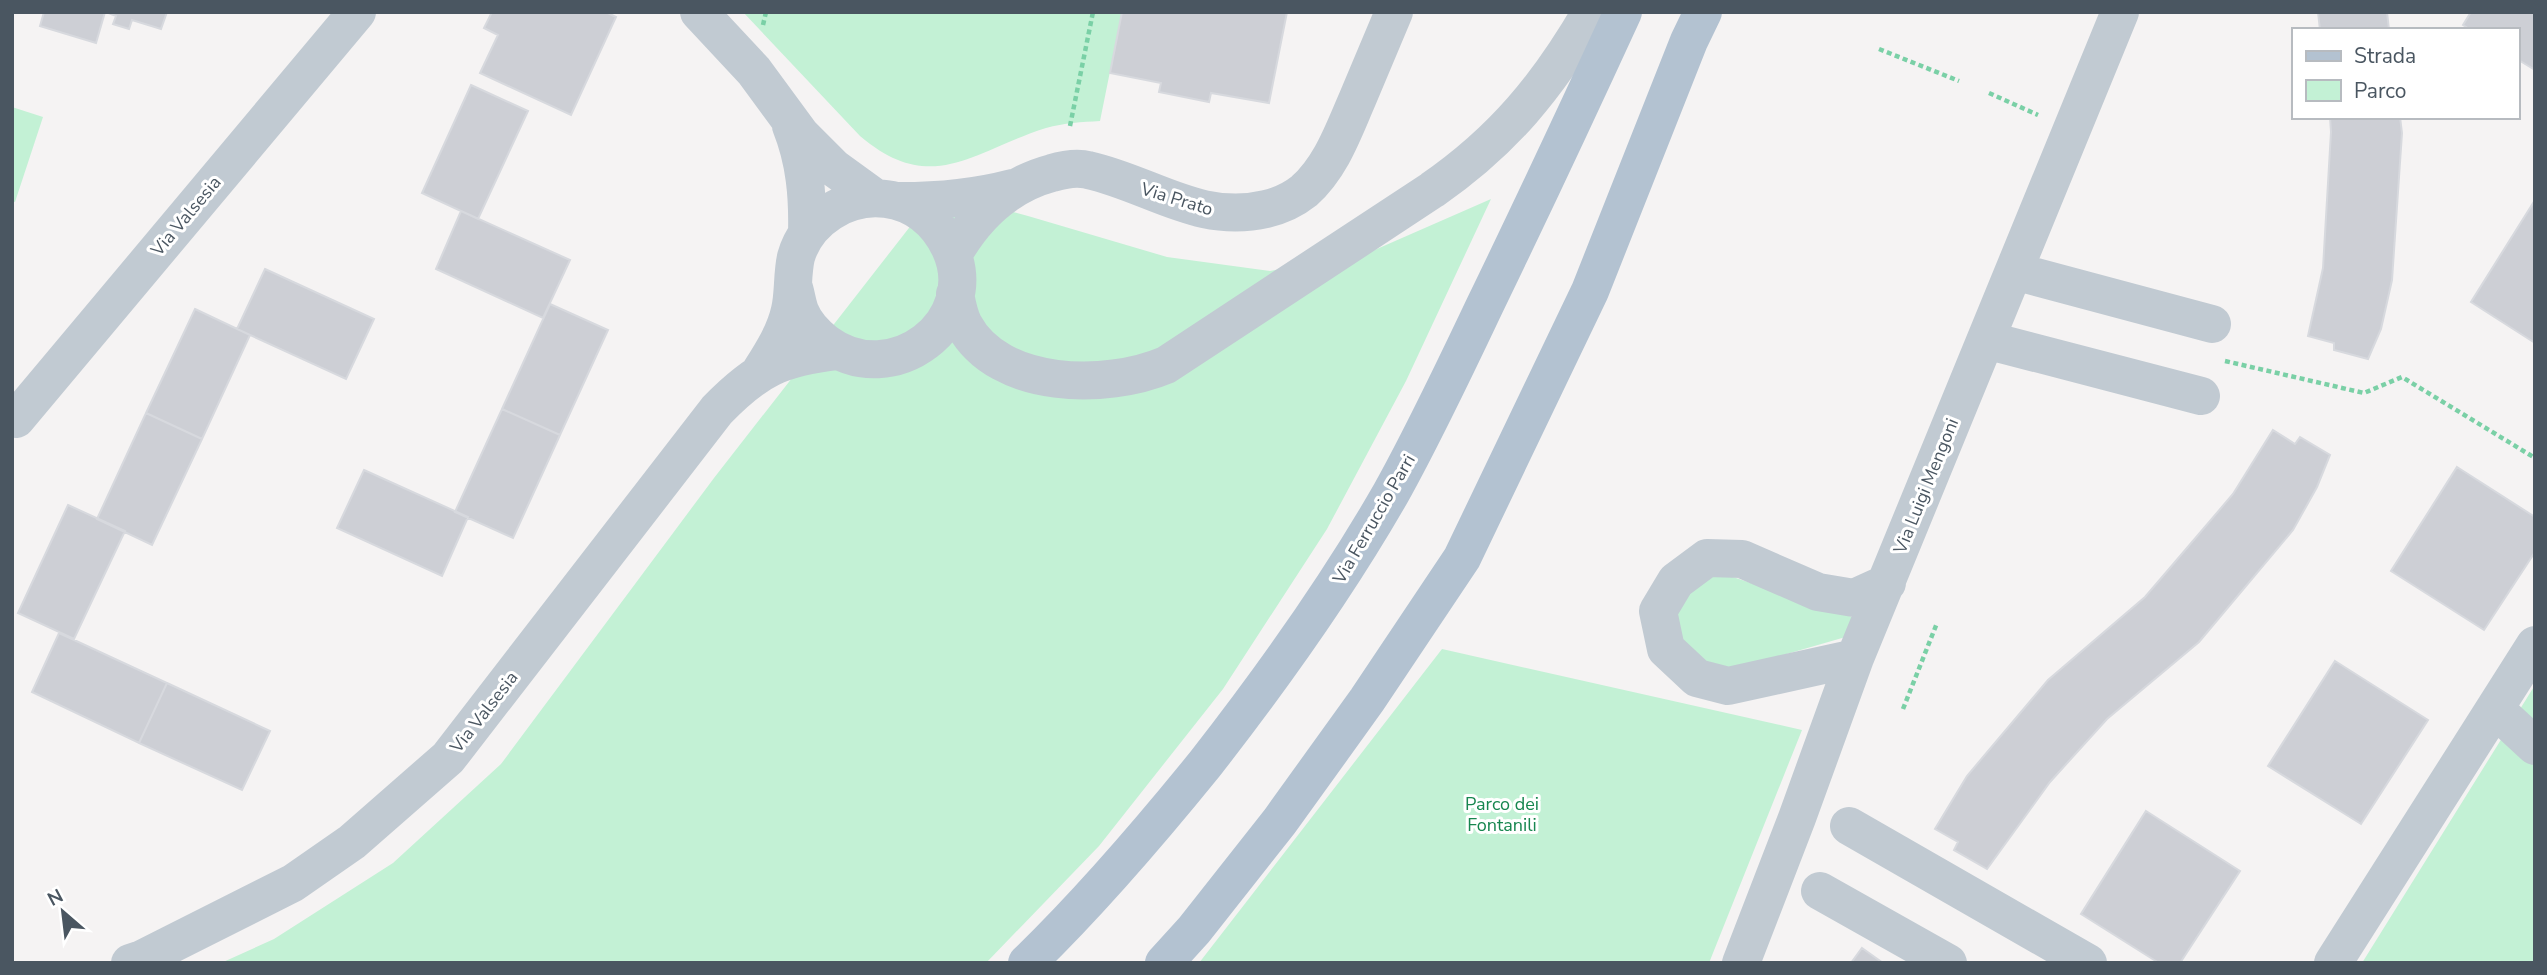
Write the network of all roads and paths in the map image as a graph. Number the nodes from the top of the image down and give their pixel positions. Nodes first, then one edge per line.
1 (357, 12) edge
2 (699, 12) edge
3 (1093, 12) edge
4 (1394, 12) edge
5 (1591, 12) edge
6 (1623, 12) edge
7 (1714, 12) edge
8 (2120, 12) edge
9 (1696, 27) edge
10 (1879, 49) dead end
11 (1959, 81) dead end
12 (1989, 93) dead end
13 (788, 117) junction
14 (2045, 118) dead end
15 (1070, 126) dead end
16 (1017, 186) junction
17 (887, 199) junction
18 (807, 234) junction
19 (953, 255) junction
20 (2014, 271) junction
21 (793, 285) junction
22 (955, 294) junction
23 (1986, 340) junction
24 (2214, 341) joint
25 (838, 351) junction
26 (760, 372) junction
27 (2200, 396) dead end
28 (16, 419) dead end
29 (2535, 458) edge
30 (1887, 583) junction
31 (1937, 623) dead end
32 (2535, 645) edge
33 (1855, 658) junction
34 (1903, 709) dead end
35 (2495, 709) junction
36 (2535, 746) edge
37 (1849, 827) dead end
38 (1819, 891) dead end
39 (130, 963) edge
40 (1027, 963) edge
41 (1164, 963) edge
42 (1741, 963) edge
43 (1948, 963) edge
44 (2088, 963) edge
45 (2333, 963) edge

1 - 28 street, Via Valsesia
2 - 13 street, Via Valsesia
3 - 15 path
4 - 16 street, Via Prato
5 - 22 street
6 - 40 main road, Via Ferruccio Parri
7 - 9 street
8 - 20 street, Via Luigi Mengoni
9 - 41 main road
10 - 11 path
12 - 14 path
13 - 17 street, Via Valsesia
13 - 18 street, Via Valsesia
16 - 17 street, Via Prato
16 - 19 street, Via Prato
17 - 18 street, Via Valsesia
17 - 19 street, Via Valsesia
18 - 21 street, Via Valsesia
19 - 22 street, Via Valsesia
20 - 23 street, Via Luigi Mengoni
20 - 24 street
21 - 25 street, Via Valsesia
21 - 26 street, Via Valsesia
22 - 25 street, Via Valsesia
23 - 27 street
23 - 30 street, Via Luigi Mengoni
24 - 29 path
25 - 26 street, Via Valsesia
26 - 39 street, Via Valsesia
30 - 33 street, Via Luigi Mengoni
30 - 33 street
31 - 34 path
32 - 35 street
33 - 42 street, Via Luigi Mengoni
35 - 36 street
35 - 45 street
37 - 44 street
38 - 43 street

